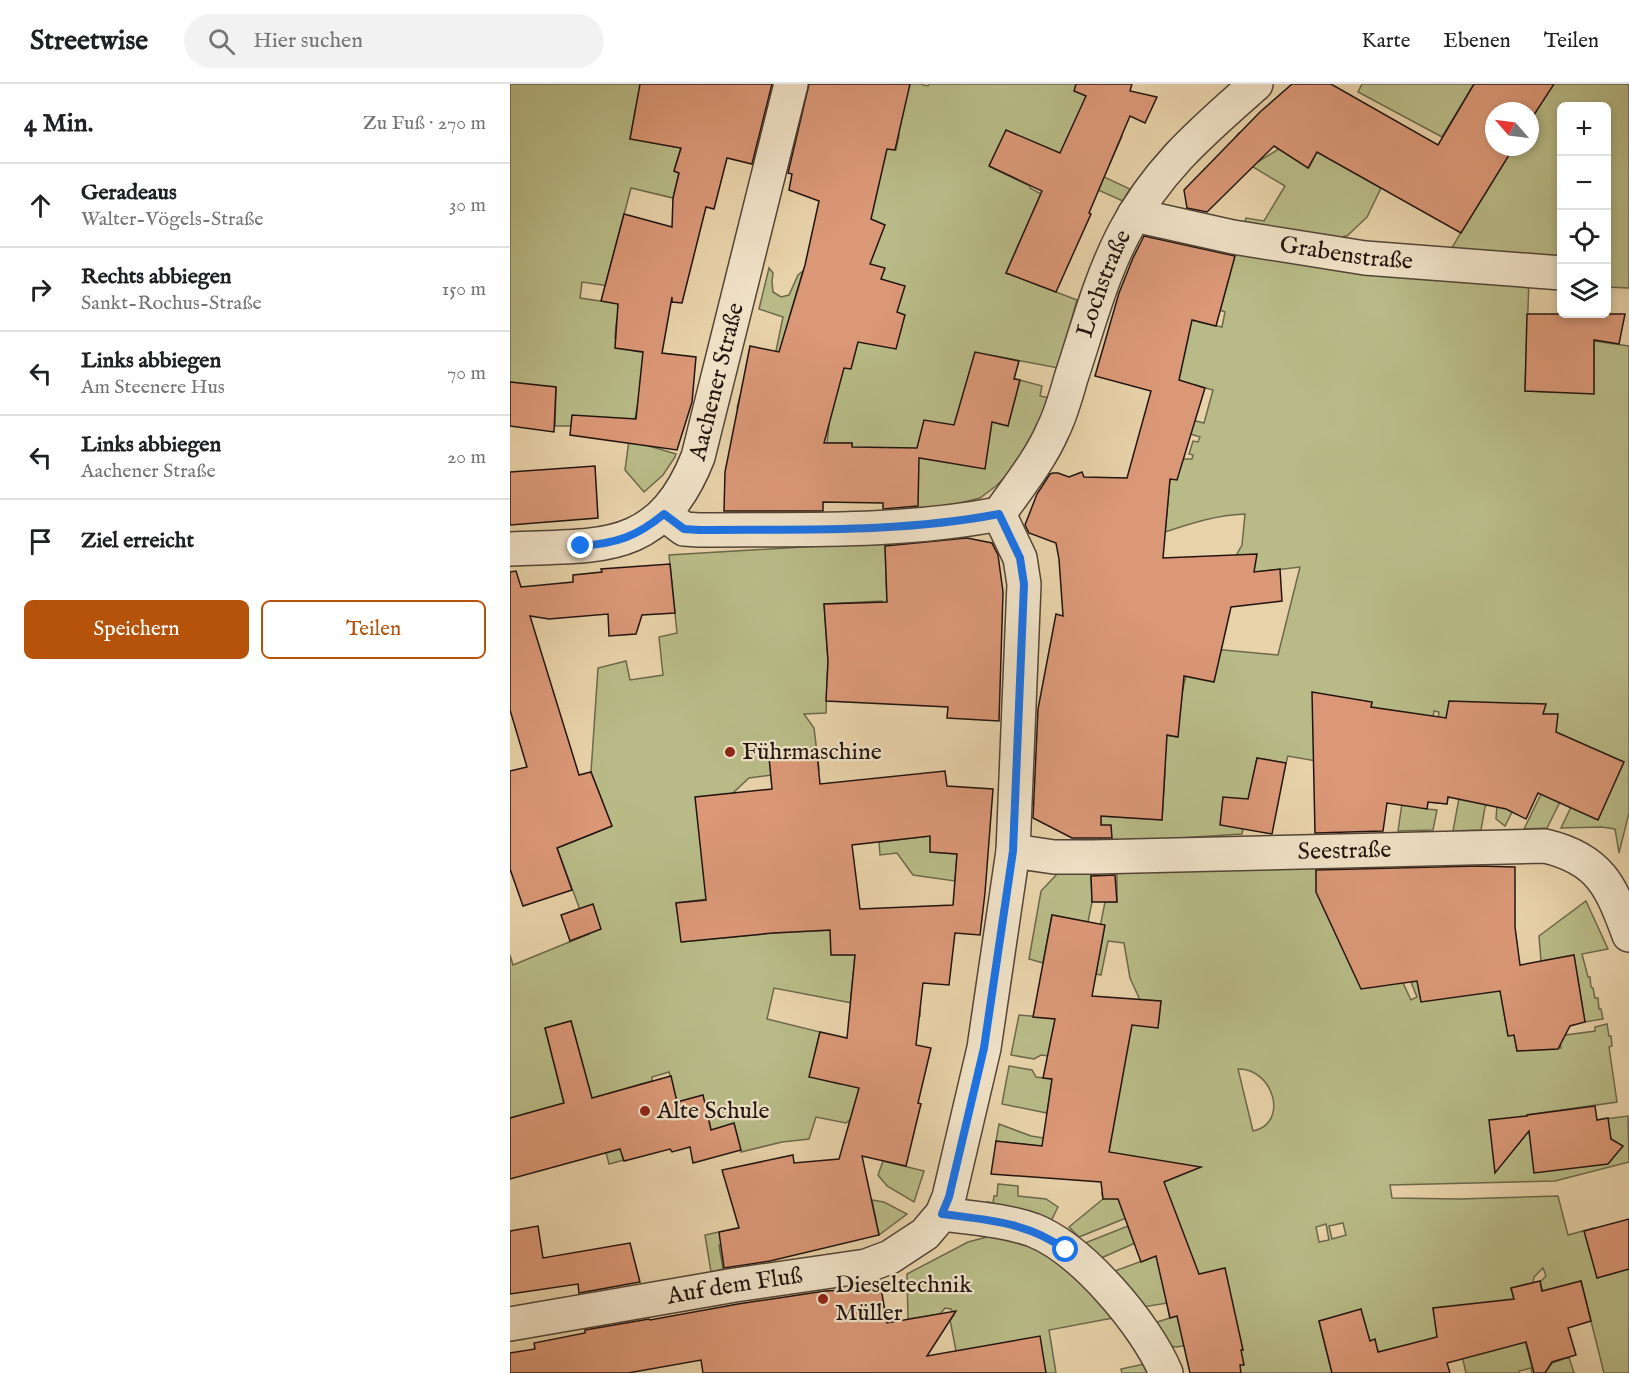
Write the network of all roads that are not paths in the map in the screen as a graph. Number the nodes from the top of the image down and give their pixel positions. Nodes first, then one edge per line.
1 (791, 84) edge
2 (1256, 84) edge
3 (1134, 215) junction
4 (1557, 273) edge
5 (664, 514) junction
6 (999, 514) junction
7 (510, 549) edge
8 (1013, 851) junction
9 (1629, 935) edge
10 (942, 1214) junction
11 (510, 1324) edge
12 (1166, 1373) edge

1 - 5 street, Aachener Straße
2 - 3 street, Lochstraße
3 - 4 street, Grabenstraße
3 - 6 street, Lochstraße
5 - 6 street
5 - 7 street, Aachener Straße
6 - 8 street
8 - 9 street, Seestraße
8 - 10 street
10 - 11 street, Auf dem Fluß
10 - 12 street

